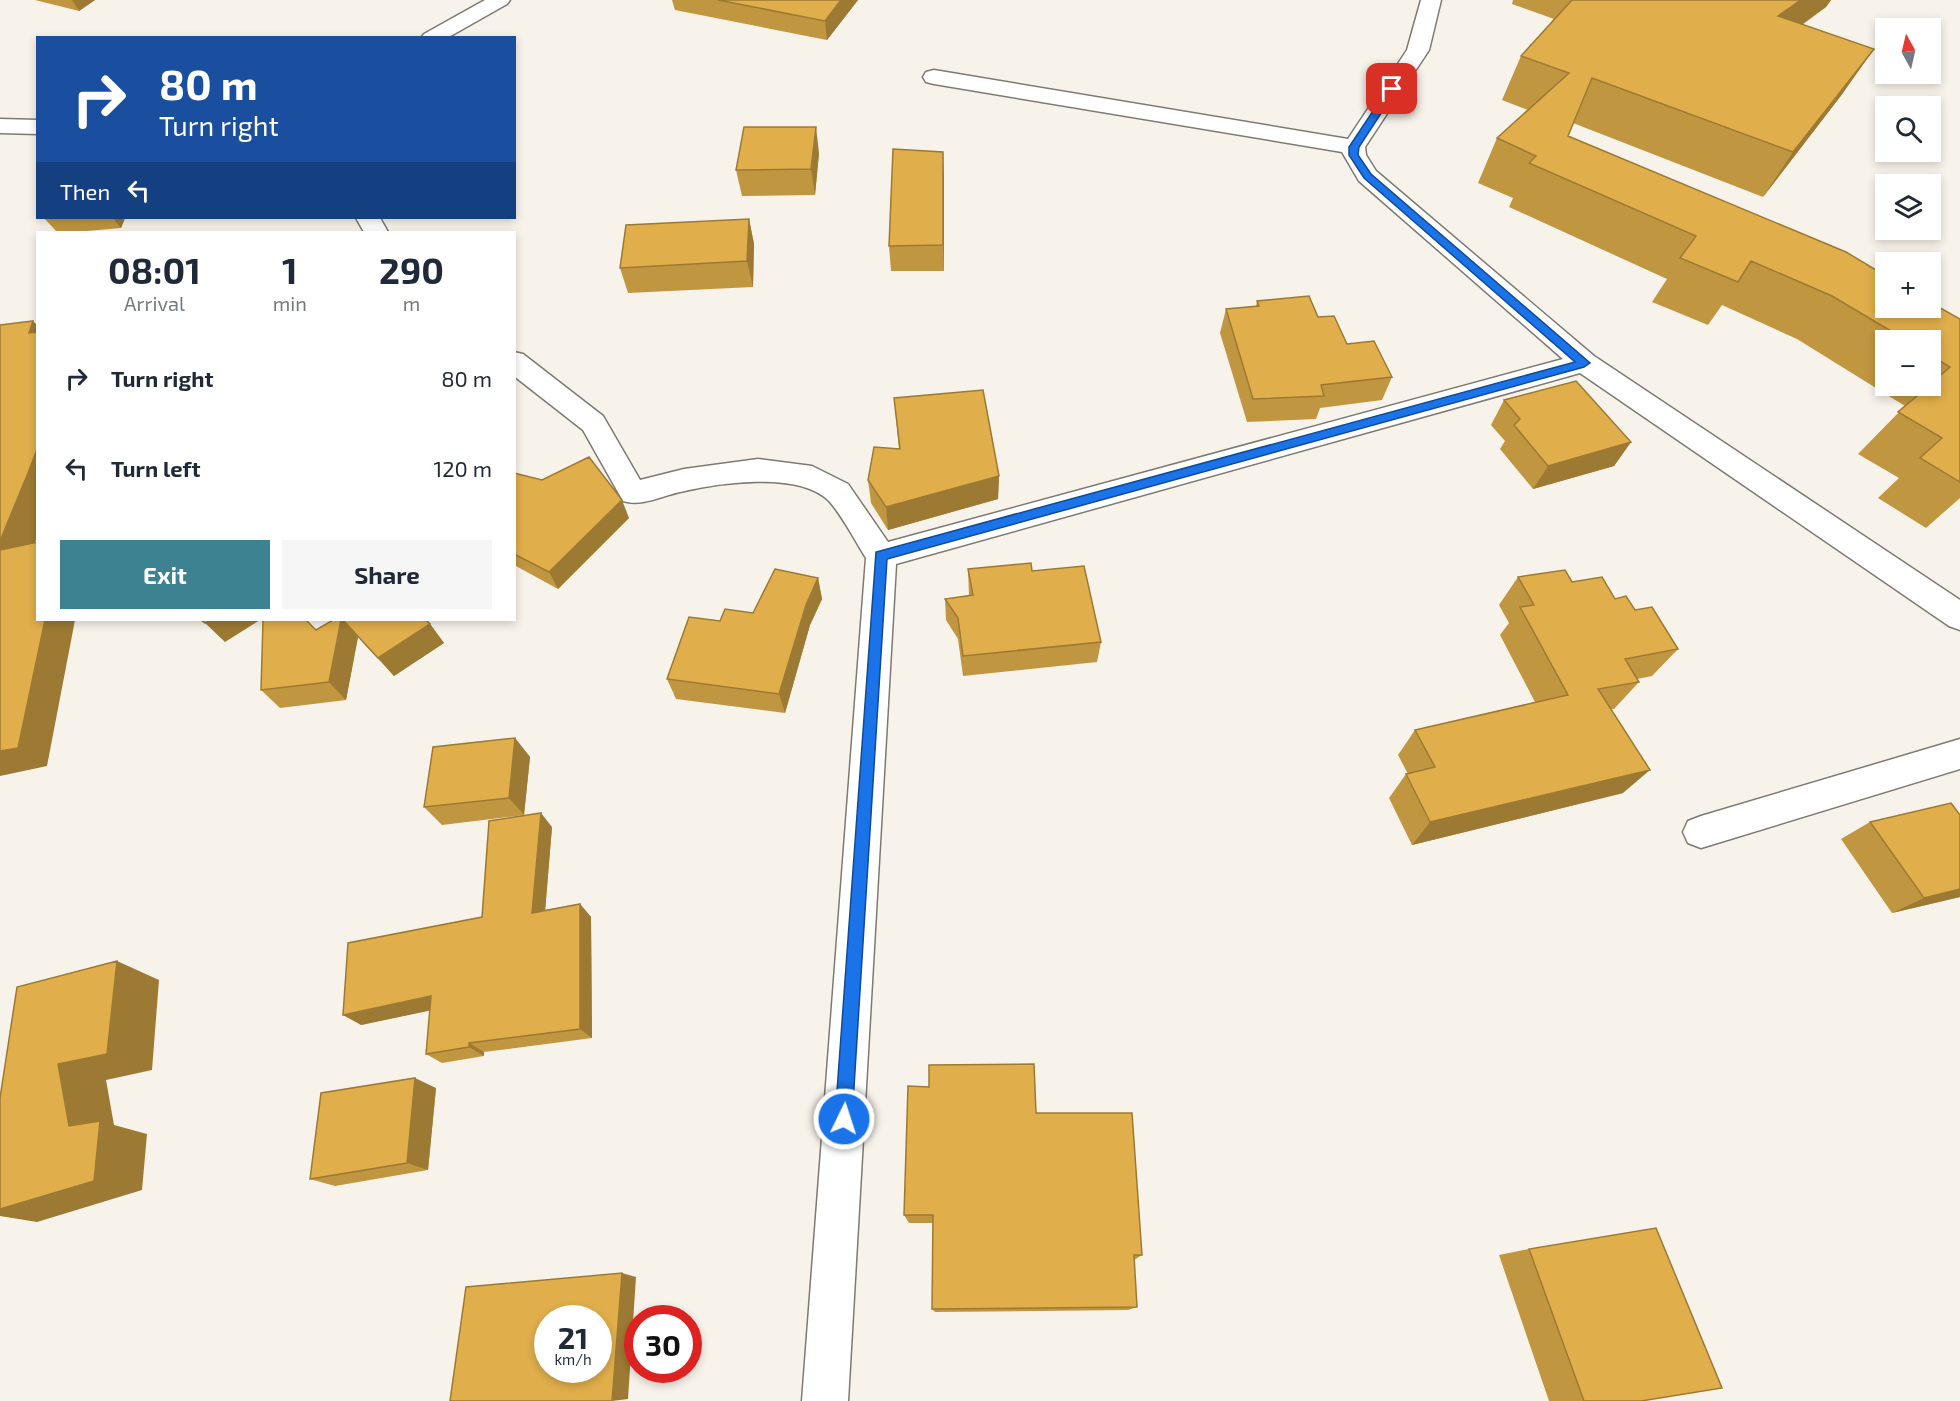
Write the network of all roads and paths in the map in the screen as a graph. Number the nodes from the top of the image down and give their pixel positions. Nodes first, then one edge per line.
1 (500, 0) edge
2 (1431, 0) edge
3 (435, 36) edge
4 (934, 77) dead end
5 (0, 126) edge
6 (36, 127) edge
7 (1354, 147) junction
8 (516, 363) edge
9 (1584, 363) junction
10 (881, 556) junction
11 (1960, 617) edge
12 (1960, 754) edge
13 (1701, 832) dead end
14 (825, 1401) edge

1 - 3 street
2 - 7 street
4 - 7 street
5 - 6 street
7 - 9 street
8 - 10 street
9 - 10 street
9 - 11 street
10 - 14 street
12 - 13 street

